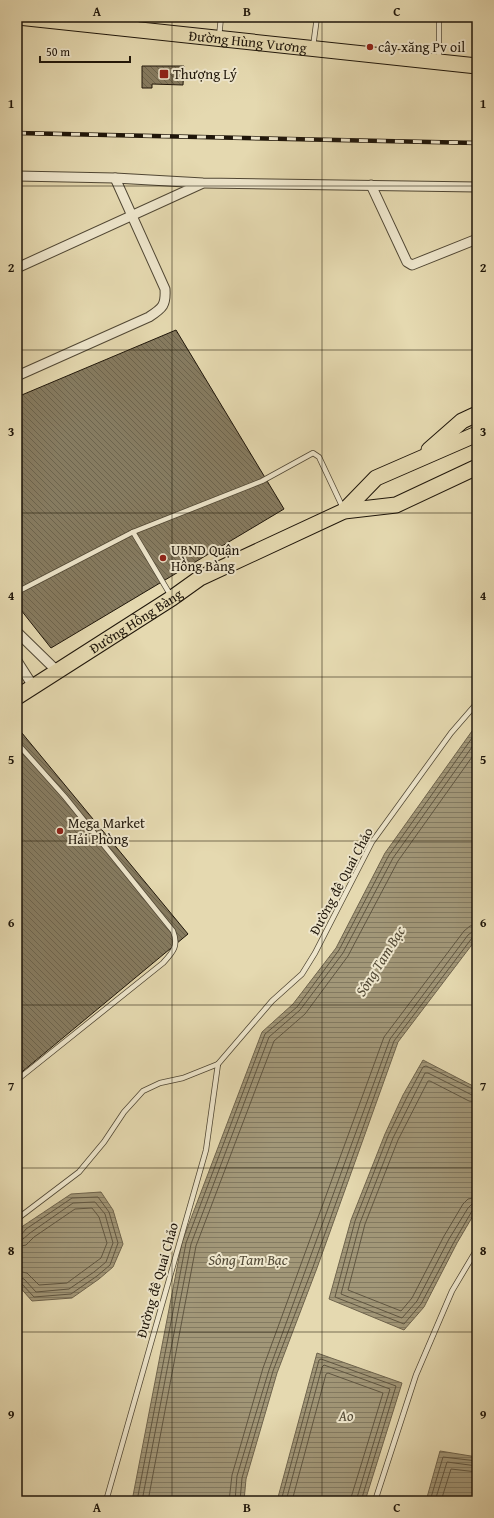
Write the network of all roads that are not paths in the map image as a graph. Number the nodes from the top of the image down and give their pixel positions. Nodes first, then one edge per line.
1 (18, 17) edge
2 (132, 17) edge
3 (221, 17) edge
4 (317, 17) edge
5 (439, 17) edge
6 (140, 30) junction
7 (219, 39) junction
8 (313, 49) junction
9 (439, 62) junction
10 (477, 66) edge
11 (17, 176) edge
12 (115, 178) junction
13 (203, 183) junction
14 (371, 185) junction
15 (477, 187) edge
16 (132, 216) junction
17 (477, 239) edge
18 (17, 268) edge
19 (17, 376) edge
20 (470, 415) edge
21 (477, 434) edge
22 (419, 459) junction
23 (477, 467) edge
24 (344, 511) junction
25 (133, 532) junction
26 (17, 592) edge
27 (172, 598) junction
28 (17, 632) edge
29 (17, 661) edge
30 (57, 671) junction
31 (33, 686) junction
32 (17, 697) edge
33 (477, 703) edge
34 (17, 743) edge
35 (19, 749) edge
36 (218, 1064) junction
37 (17, 1080) edge
38 (17, 1219) edge
39 (477, 1249) edge
40 (106, 1501) edge
41 (375, 1501) edge

1 - 6 main road, Đường Hùng Vương
2 - 6 lane
3 - 7 lane
4 - 8 lane
5 - 9 lane
6 - 7 main road, Đường Hùng Vương
7 - 8 main road, Đường Hùng Vương
8 - 9 main road, Đường Hùng Vương
9 - 10 main road, Đường Hùng Vương
11 - 12 street
12 - 13 street
12 - 16 street
13 - 14 street
13 - 16 street
14 - 15 street
14 - 17 street
16 - 18 street
16 - 19 street
20 - 22 main road
21 - 22 main road, Đường Hồng Bàng
22 - 24 main road, Đường Hồng Bàng
23 - 24 main road, Đường Hồng Bàng
24 - 25 lane
24 - 27 main road, Đường Hồng Bàng
25 - 26 lane
25 - 27 lane
27 - 30 main road, Đường Hồng Bàng
28 - 30 street
29 - 31 street
30 - 31 main road, Đường Hồng Bàng
31 - 32 main road, Đường Hồng Bàng
33 - 36 lane, Đường đê Quai Chảo
34 - 35 lane
35 - 37 lane
36 - 38 lane, Đường đê Quai Chảo
36 - 40 lane, Đường đê Quai Chảo
39 - 41 lane

